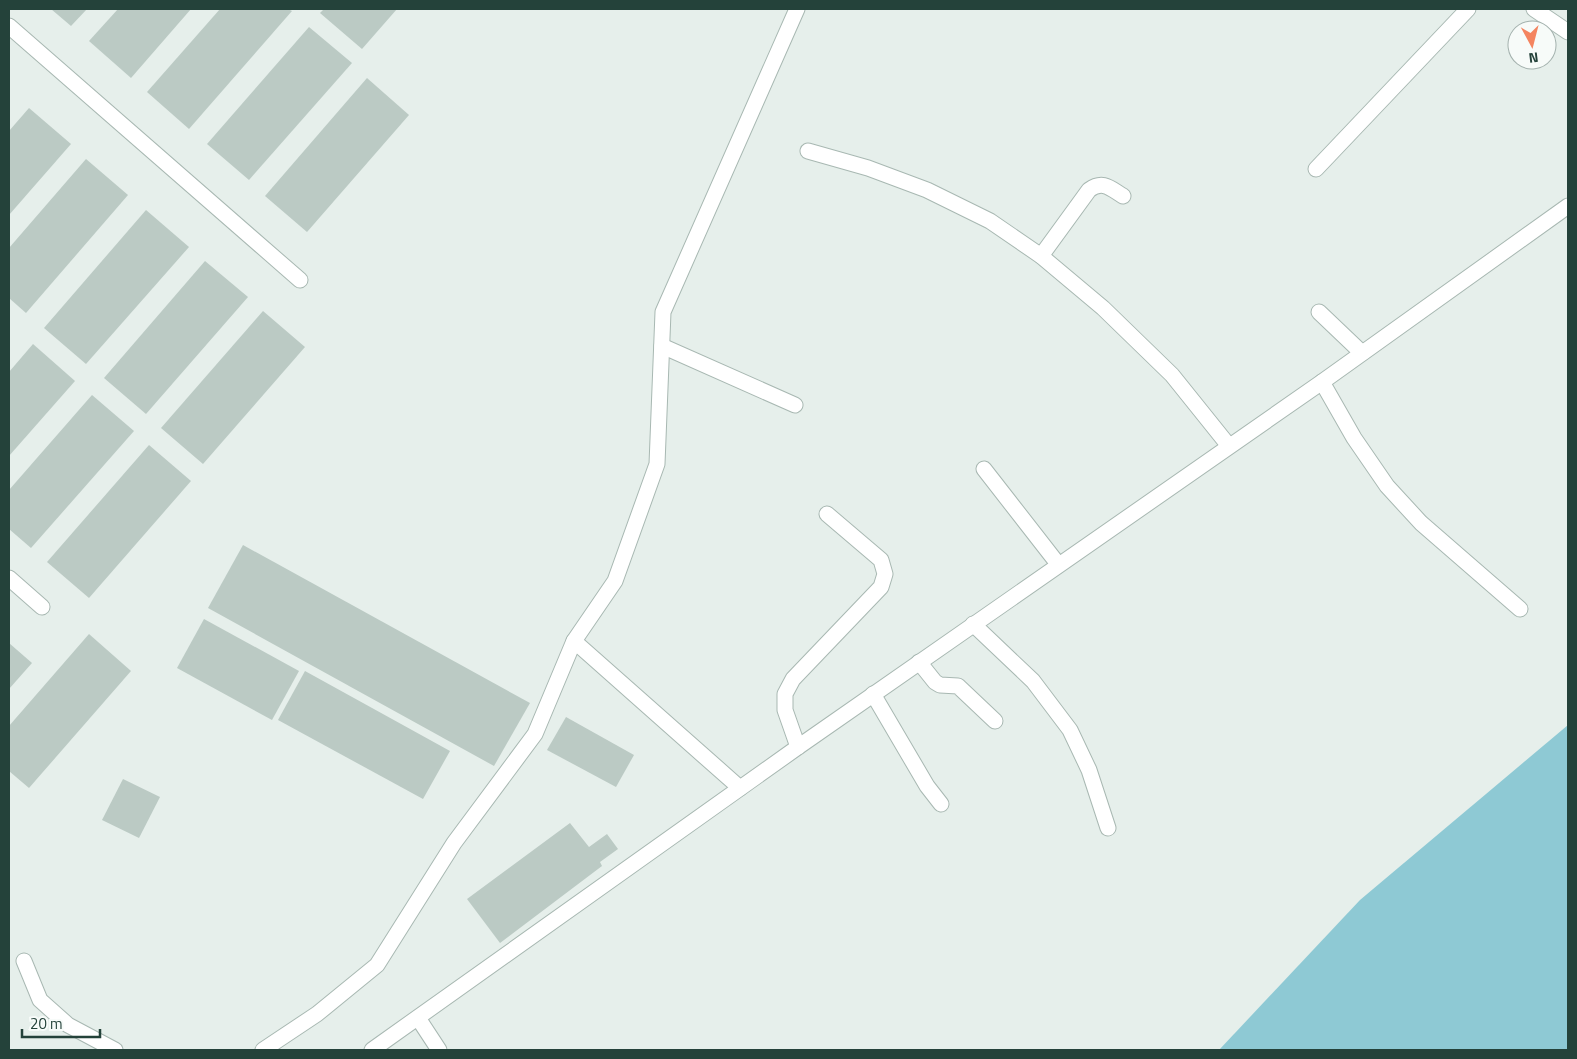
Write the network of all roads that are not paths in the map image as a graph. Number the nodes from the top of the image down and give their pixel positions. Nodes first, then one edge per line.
1 (797, 9) edge
2 (1468, 9) edge
3 (1534, 9) edge
4 (9, 26) edge
5 (1568, 32) edge
6 (808, 151) dead end
7 (1316, 169) dead end
8 (1123, 196) dead end
9 (1568, 206) edge
10 (1041, 256) junction
11 (300, 280) dead end
12 (1319, 312) dead end
13 (662, 346) junction
14 (1362, 353) junction
15 (1322, 382) junction
16 (795, 405) dead end
17 (1229, 446) junction
18 (984, 469) dead end
19 (827, 514) dead end
20 (1058, 564) junction
21 (9, 578) edge
22 (42, 607) dead end
23 (1520, 609) dead end
24 (974, 624) junction
25 (574, 641) junction
26 (918, 662) junction
27 (873, 694) junction
28 (995, 721) dead end
29 (798, 746) junction
30 (740, 788) junction
31 (941, 804) dead end
32 (1108, 828) dead end
33 (24, 961) dead end
34 (418, 1018) junction
35 (115, 1050) edge
36 (263, 1050) edge
37 (372, 1050) edge
38 (439, 1050) edge

1 - 13 street
2 - 7 street
3 - 5 street
4 - 11 street
6 - 10 street
8 - 10 street
9 - 14 street
10 - 17 street
12 - 14 street
13 - 16 street
13 - 25 street
14 - 15 street
15 - 17 street
15 - 23 street
17 - 20 street
18 - 20 street
19 - 29 street
20 - 24 street
21 - 22 street
24 - 26 street
24 - 32 street
25 - 30 street
25 - 36 street
26 - 27 street
26 - 28 street
27 - 29 street
27 - 31 street
29 - 30 street
30 - 34 street
33 - 35 street
34 - 37 street
34 - 38 street

